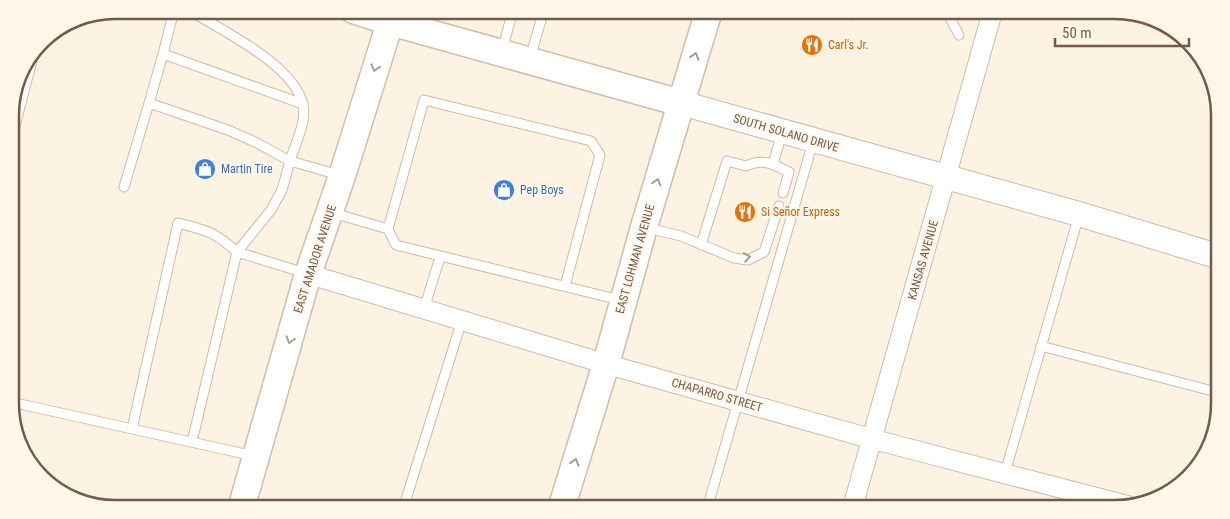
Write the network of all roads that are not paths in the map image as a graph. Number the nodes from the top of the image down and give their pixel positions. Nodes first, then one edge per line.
1 (172, 19) edge
2 (204, 19) edge
3 (391, 19) edge
4 (401, 19) edge
5 (510, 19) edge
6 (541, 19) edge
7 (706, 19) edge
8 (951, 19) edge
9 (990, 19) edge
10 (959, 35) dead end
11 (501, 52) junction
12 (163, 54) junction
13 (530, 60) junction
14 (149, 103) junction
15 (681, 103) junction
16 (303, 104) junction
17 (782, 131) junction
18 (814, 140) junction
19 (290, 161) junction
20 (773, 164) junction
21 (342, 176) junction
22 (946, 178) junction
23 (124, 187) dead end
24 (783, 193) dead end
25 (779, 206) dead end
26 (330, 212) junction
27 (1079, 214) junction
28 (644, 227) junction
29 (388, 229) junction
30 (701, 245) junction
31 (237, 252) junction
32 (1211, 254) edge
33 (440, 257) junction
34 (308, 274) junction
35 (565, 286) junction
36 (623, 300) junction
37 (424, 309) junction
38 (462, 320) junction
39 (1041, 346) junction
40 (606, 364) junction
41 (1211, 391) edge
42 (739, 401) junction
43 (19, 404) edge
44 (132, 429) junction
45 (872, 439) junction
46 (192, 442) junction
47 (256, 456) junction
48 (1005, 473) junction
49 (244, 500) edge
50 (406, 500) edge
51 (564, 500) edge
52 (710, 500) edge
53 (855, 500) edge
54 (1106, 500) edge

1 - 12 lane
2 - 16 lane
3 -> 21 main road, EAST AMADOR AVENUE
4 - 11 main road, SOUTH SOLANO DRIVE
5 - 11 lane
6 - 13 lane
15 -> 7 main road, EAST LOHMAN AVENUE
8 - 10 lane
9 - 22 street, KANSAS AVENUE
11 - 13 main road, SOUTH SOLANO DRIVE
12 - 14 lane
12 - 16 lane
13 - 15 main road, SOUTH SOLANO DRIVE
14 - 19 lane
14 - 23 lane
15 - 17 street, SOUTH SOLANO DRIVE
28 -> 15 main road, EAST LOHMAN AVENUE
16 - 19 lane
17 - 18 street, SOUTH SOLANO DRIVE
17 - 20 lane
18 - 22 street, SOUTH SOLANO DRIVE
18 - 42 lane
19 - 21 lane
19 - 31 lane
20 - 24 lane
20 - 30 lane
21 - 26 main road, EAST AMADOR AVENUE
22 - 27 street, SOUTH SOLANO DRIVE
22 - 45 street, KANSAS AVENUE
30 -> 25 lane
26 - 29 lane
26 - 34 main road, EAST AMADOR AVENUE
27 - 32 street, SOUTH SOLANO DRIVE
27 - 39 lane
28 - 30 lane
28 - 36 main road, EAST LOHMAN AVENUE
29 - 33 lane
29 - 35 lane
31 - 34 lane
31 - 44 lane
31 - 46 lane
33 - 35 lane
33 - 37 lane
34 - 37 street, CHAPARRO STREET
34 -> 47 main road, EAST AMADOR AVENUE
35 - 36 lane
36 - 40 main road, EAST LOHMAN AVENUE
37 - 38 street, CHAPARRO STREET
38 - 40 street, CHAPARRO STREET
38 - 50 lane
39 - 41 lane
39 - 48 lane
40 - 42 street, CHAPARRO STREET
51 -> 40 main road, EAST LOHMAN AVENUE
42 - 45 street, CHAPARRO STREET
42 - 52 lane
43 - 44 lane
44 - 46 lane
45 - 48 street, CHAPARRO STREET
45 - 53 street, KANSAS AVENUE
46 - 47 lane
47 - 49 main road, EAST AMADOR AVENUE
48 - 54 street, CHAPARRO STREET

